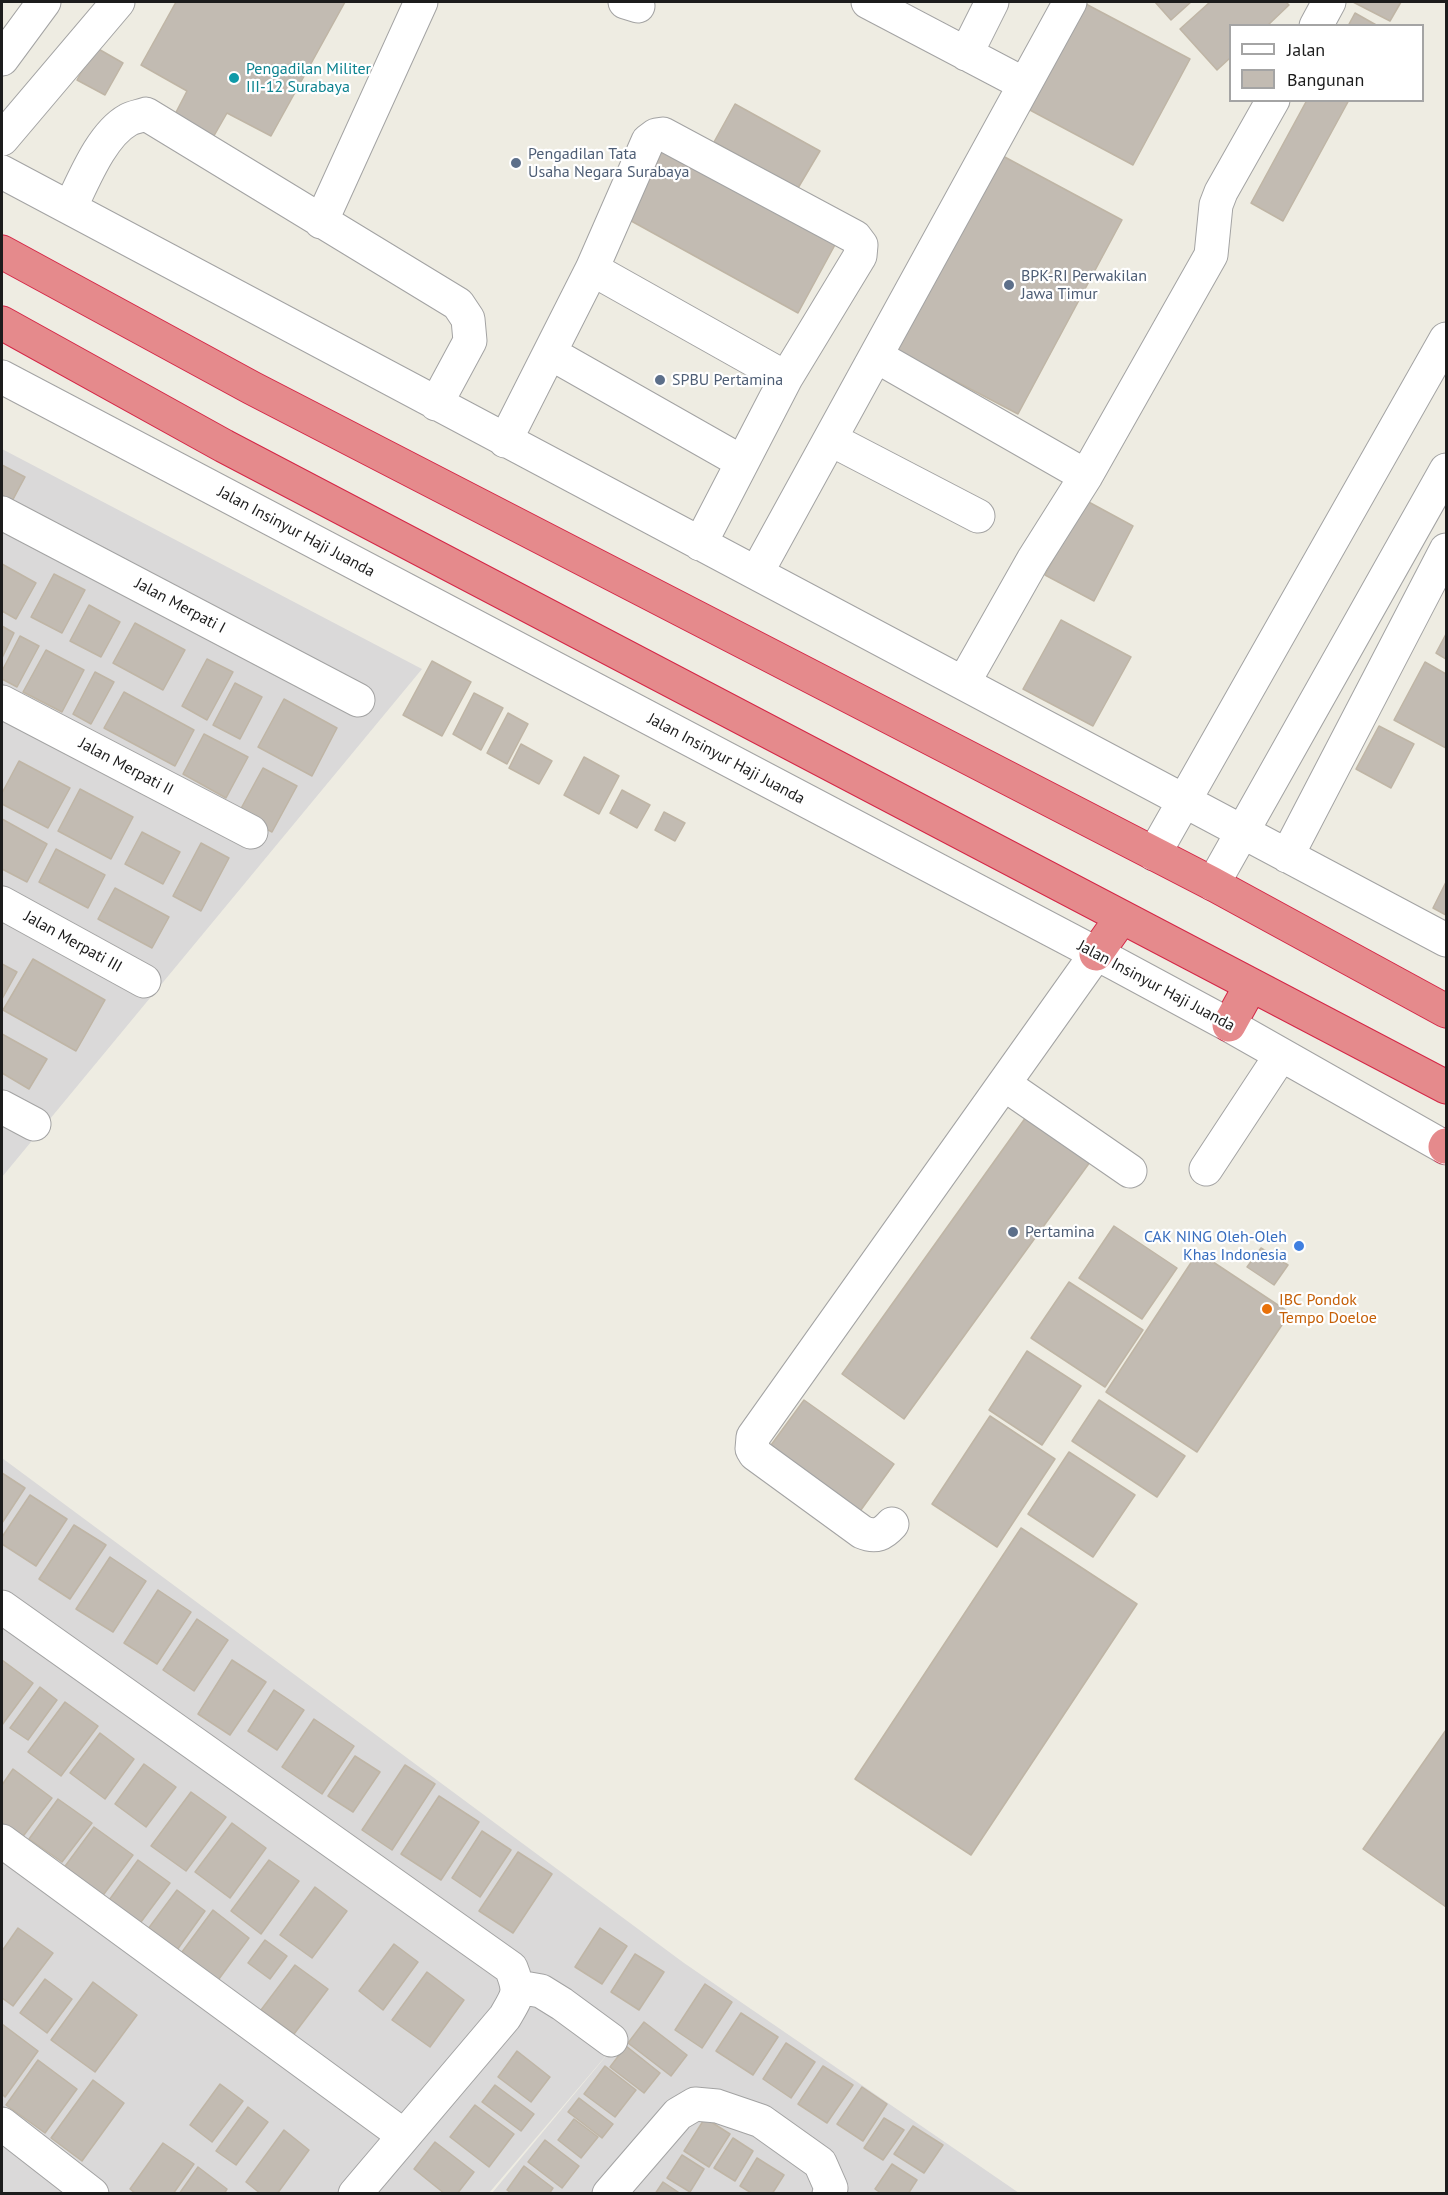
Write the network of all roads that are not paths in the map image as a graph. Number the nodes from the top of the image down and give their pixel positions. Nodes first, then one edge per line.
1 (43, 2) edge
2 (118, 2) edge
3 (421, 2) edge
4 (868, 2) edge
5 (992, 2) edge
6 (1071, 2) edge
7 (1329, 2) edge
8 (1317, 24) edge
9 (966, 54) junction
10 (2, 59) edge
11 (1024, 84) junction
12 (1272, 102) edge
13 (2, 138) edge
14 (2, 172) edge
15 (70, 208) junction
16 (321, 222) junction
17 (2, 252) edge
18 (592, 269) junction
19 (2, 323) edge
20 (1446, 339) edge
21 (550, 353) junction
22 (876, 356) junction
23 (2, 377) edge
24 (786, 378) junction
25 (436, 404) junction
26 (830, 439) junction
27 (505, 441) junction
28 (742, 462) junction
29 (1446, 470) edge
30 (1086, 476) junction
31 (2, 513) edge
32 (978, 516) dead end
33 (700, 544) junction
34 (1446, 550) edge
35 (757, 572) junction
36 (964, 682) junction
37 (358, 700) dead end
38 (2, 702) edge
39 (1184, 800) junction
40 (1241, 831) junction
41 (252, 832) dead end
42 (1154, 854) junction
43 (1287, 856) junction
44 (1213, 884) junction
45 (2, 903) edge
46 (1122, 916) junction
47 (1446, 940) edge
48 (1096, 954) junction
49 (144, 981) dead end
50 (1251, 985) junction
51 (1446, 1011) edge
52 (1229, 1025) junction
53 (1281, 1055) junction
54 (1004, 1084) junction
55 (1446, 1087) edge
56 (2, 1107) edge
57 (34, 1124) dead end
58 (1446, 1147) edge
59 (1206, 1169) dead end
60 (1130, 1171) dead end
61 (892, 1524) dead end
62 (2, 1607) edge
63 (2, 1841) edge
64 (518, 1987) junction
65 (611, 2040) dead end
66 (2, 2124) edge
67 (403, 2135) junction
68 (92, 2193) edge
69 (355, 2193) edge
70 (609, 2193) edge
71 (829, 2193) edge

1 - 10 street
2 - 13 street
3 - 16 street
4 - 9 street
5 - 9 street
6 - 11 street
7 - 8 street
9 - 11 street
11 - 22 street
12 - 30 street
14 - 15 street
15 - 16 street
15 - 25 street
16 - 25 street
17 - 42 highway
18 - 21 street
18 - 24 street
18 - 24 street
19 - 46 highway
20 - 39 street
21 - 27 street
21 - 28 street
22 - 26 street
22 - 30 street
23 - 48 street, Jalan Insinyur Haji Juanda
24 - 28 street
25 - 27 street
26 - 32 street
26 - 35 street
27 - 33 street
28 - 33 street
29 - 40 street
30 - 36 street
31 - 37 street, Jalan Merpati I
33 - 35 street
34 - 43 street
35 - 36 street
36 - 39 street
38 - 41 street, Jalan Merpati II
39 - 40 street
39 - 42 street
40 - 43 street
40 - 44 street
42 - 44 highway
43 - 47 street
44 - 51 highway
45 - 49 street, Jalan Merpati III
46 - 48 highway
46 - 50 highway
48 - 52 street, Jalan Insinyur Haji Juanda
48 - 54 street
50 - 52 highway
50 - 55 highway
52 - 53 street, Jalan Insinyur Haji Juanda
53 - 58 street, Jalan Insinyur Haji Juanda
53 - 59 street
54 - 60 street
54 - 61 street
56 - 57 street
62 - 64 street
63 - 67 street
64 - 65 street
64 - 67 street
66 - 68 street
67 - 69 street
70 - 71 street

